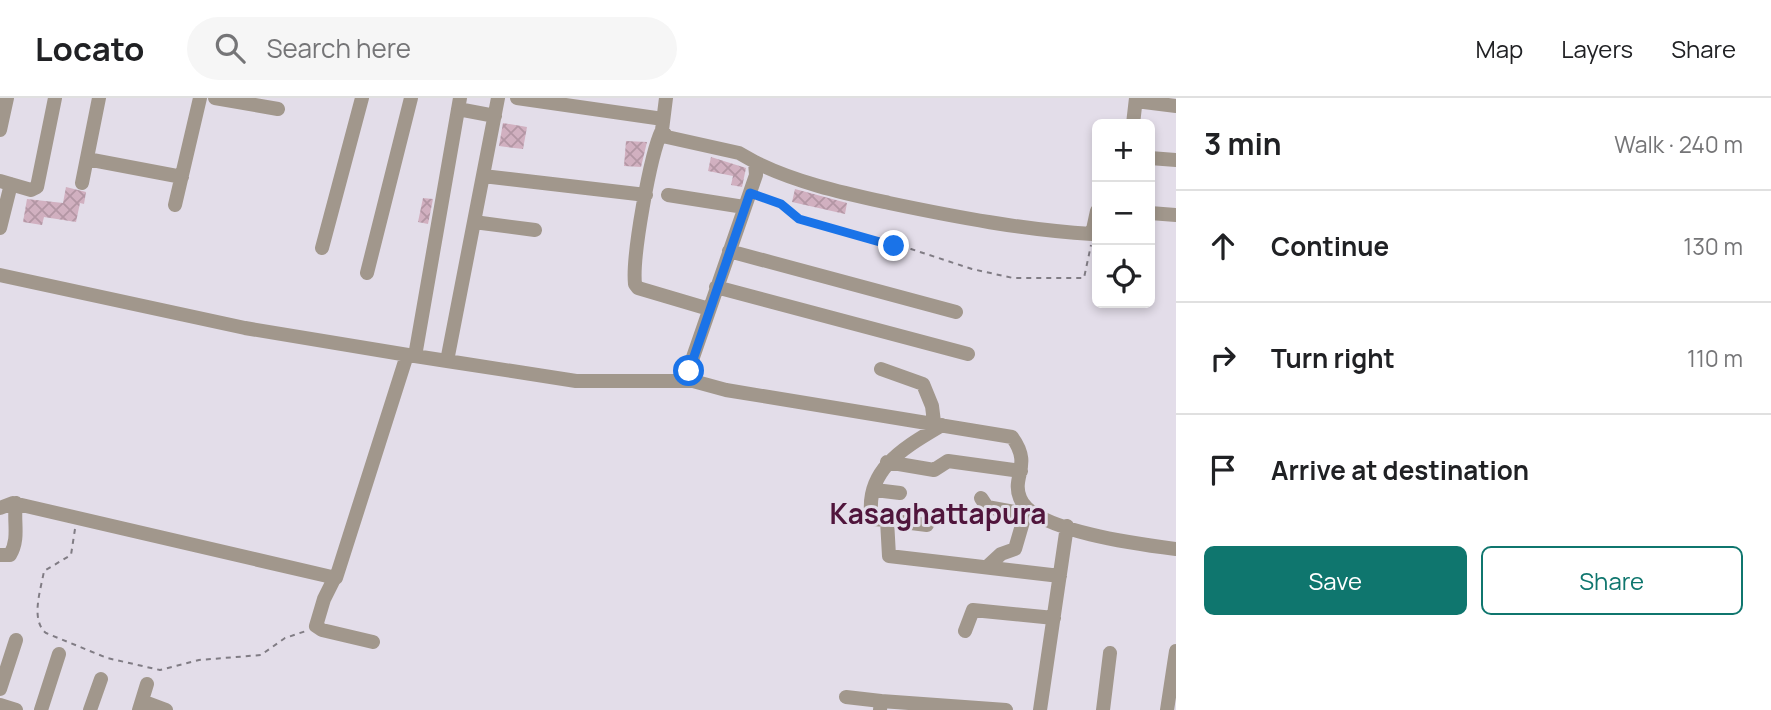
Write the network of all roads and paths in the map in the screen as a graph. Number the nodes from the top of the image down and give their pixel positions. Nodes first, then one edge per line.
1 (7, 98) edge
2 (55, 98) edge
3 (99, 98) edge
4 (200, 98) edge
5 (215, 98) edge
6 (362, 98) edge
7 (411, 98) edge
8 (498, 98) edge
9 (517, 98) edge
10 (666, 98) edge
11 (1136, 100) edge
12 (459, 104) edge
13 (1176, 106) edge
14 (278, 109) dead end
15 (495, 116) junction
16 (1134, 119) edge
17 (662, 125) junction
18 (0, 130) edge
19 (1155, 158) edge
20 (88, 159) junction
21 (1176, 160) edge
22 (755, 162) junction
23 (483, 176) junction
24 (182, 177) junction
25 (5, 183) edge
26 (82, 183) dead end
27 (646, 195) junction
28 (668, 195) dead end
29 (747, 200) junction
30 (175, 205) dead end
31 (1155, 213) edge
32 (1176, 215) edge
33 (474, 222) junction
34 (0, 228) edge
35 (535, 230) dead end
36 (1092, 234) joint
37 (322, 248) dead end
38 (729, 251) junction
39 (367, 273) dead end
40 (0, 275) edge
41 (716, 287) junction
42 (709, 309) junction
43 (956, 312) dead end
44 (968, 354) dead end
45 (411, 356) junction
46 (447, 361) junction
47 (881, 369) dead end
48 (693, 381) junction
49 (938, 423) junction
50 (887, 462) junction
51 (1021, 471) junction
52 (875, 490) junction
53 (900, 493) dead end
54 (981, 498) dead end
55 (16, 503) junction
56 (0, 508) edge
57 (1027, 511) junction
58 (79, 518) junction
59 (887, 520) junction
60 (927, 525) dead end
61 (1067, 526) junction
62 (1176, 549) edge
63 (0, 555) edge
64 (988, 566) junction
65 (1060, 576) junction
66 (334, 579) junction
67 (1054, 618) junction
68 (318, 628) junction
69 (965, 631) dead end
70 (16, 640) dead end
71 (373, 642) dead end
72 (1176, 651) edge
73 (1111, 653) dead end
74 (60, 654) dead end
75 (101, 679) dead end
76 (147, 684) dead end
77 (0, 689) edge
78 (846, 697) dead end
79 (0, 705) edge
80 (140, 706) edge
81 (881, 706) edge
82 (16, 710) edge
83 (41, 710) edge
84 (90, 710) edge
85 (166, 710) edge
86 (1006, 710) edge
87 (1040, 710) edge
88 (1103, 710) edge
89 (1167, 710) edge

1 - 18 street
2 - 25 street
3 - 20 street
4 - 24 street
5 - 14 street
6 - 37 street
7 - 39 street
8 - 15 street
9 - 17 street
10 - 17 street
11 - 13 street
11 - 16 street
12 - 15 street
12 - 45 street
15 - 23 street
17 - 22 street
17 - 27 street
19 - 21 street
20 - 24 street
20 - 26 street
22 - 29 street
22 - 36 street
23 - 27 street
23 - 33 street
24 - 30 street
25 - 34 street
27 - 42 street
28 - 29 street
29 - 36 path
29 - 38 street
31 - 32 street
33 - 35 street
33 - 46 street
38 - 41 street
38 - 43 street
40 - 45 street
41 - 42 street
41 - 44 street
42 - 48 street
45 - 46 street
45 - 66 street
46 - 48 street
47 - 49 street
48 - 49 street
49 - 50 street
49 - 51 street
50 - 51 street
50 - 52 street
51 - 57 street
52 - 53 street
52 - 59 street
54 - 57 street
55 - 56 street
55 - 58 street
55 - 63 street
57 - 61 street
57 - 64 street
58 - 66 street
58 - 68 path
59 - 60 street
59 - 64 street
61 - 62 street
61 - 65 street
64 - 65 street
65 - 67 street
66 - 68 street
67 - 69 street
67 - 87 street
68 - 71 street
70 - 77 street
72 - 89 street
73 - 88 street
74 - 83 street
75 - 84 street
76 - 80 street
78 - 81 street
79 - 82 street
80 - 85 street
81 - 86 street

